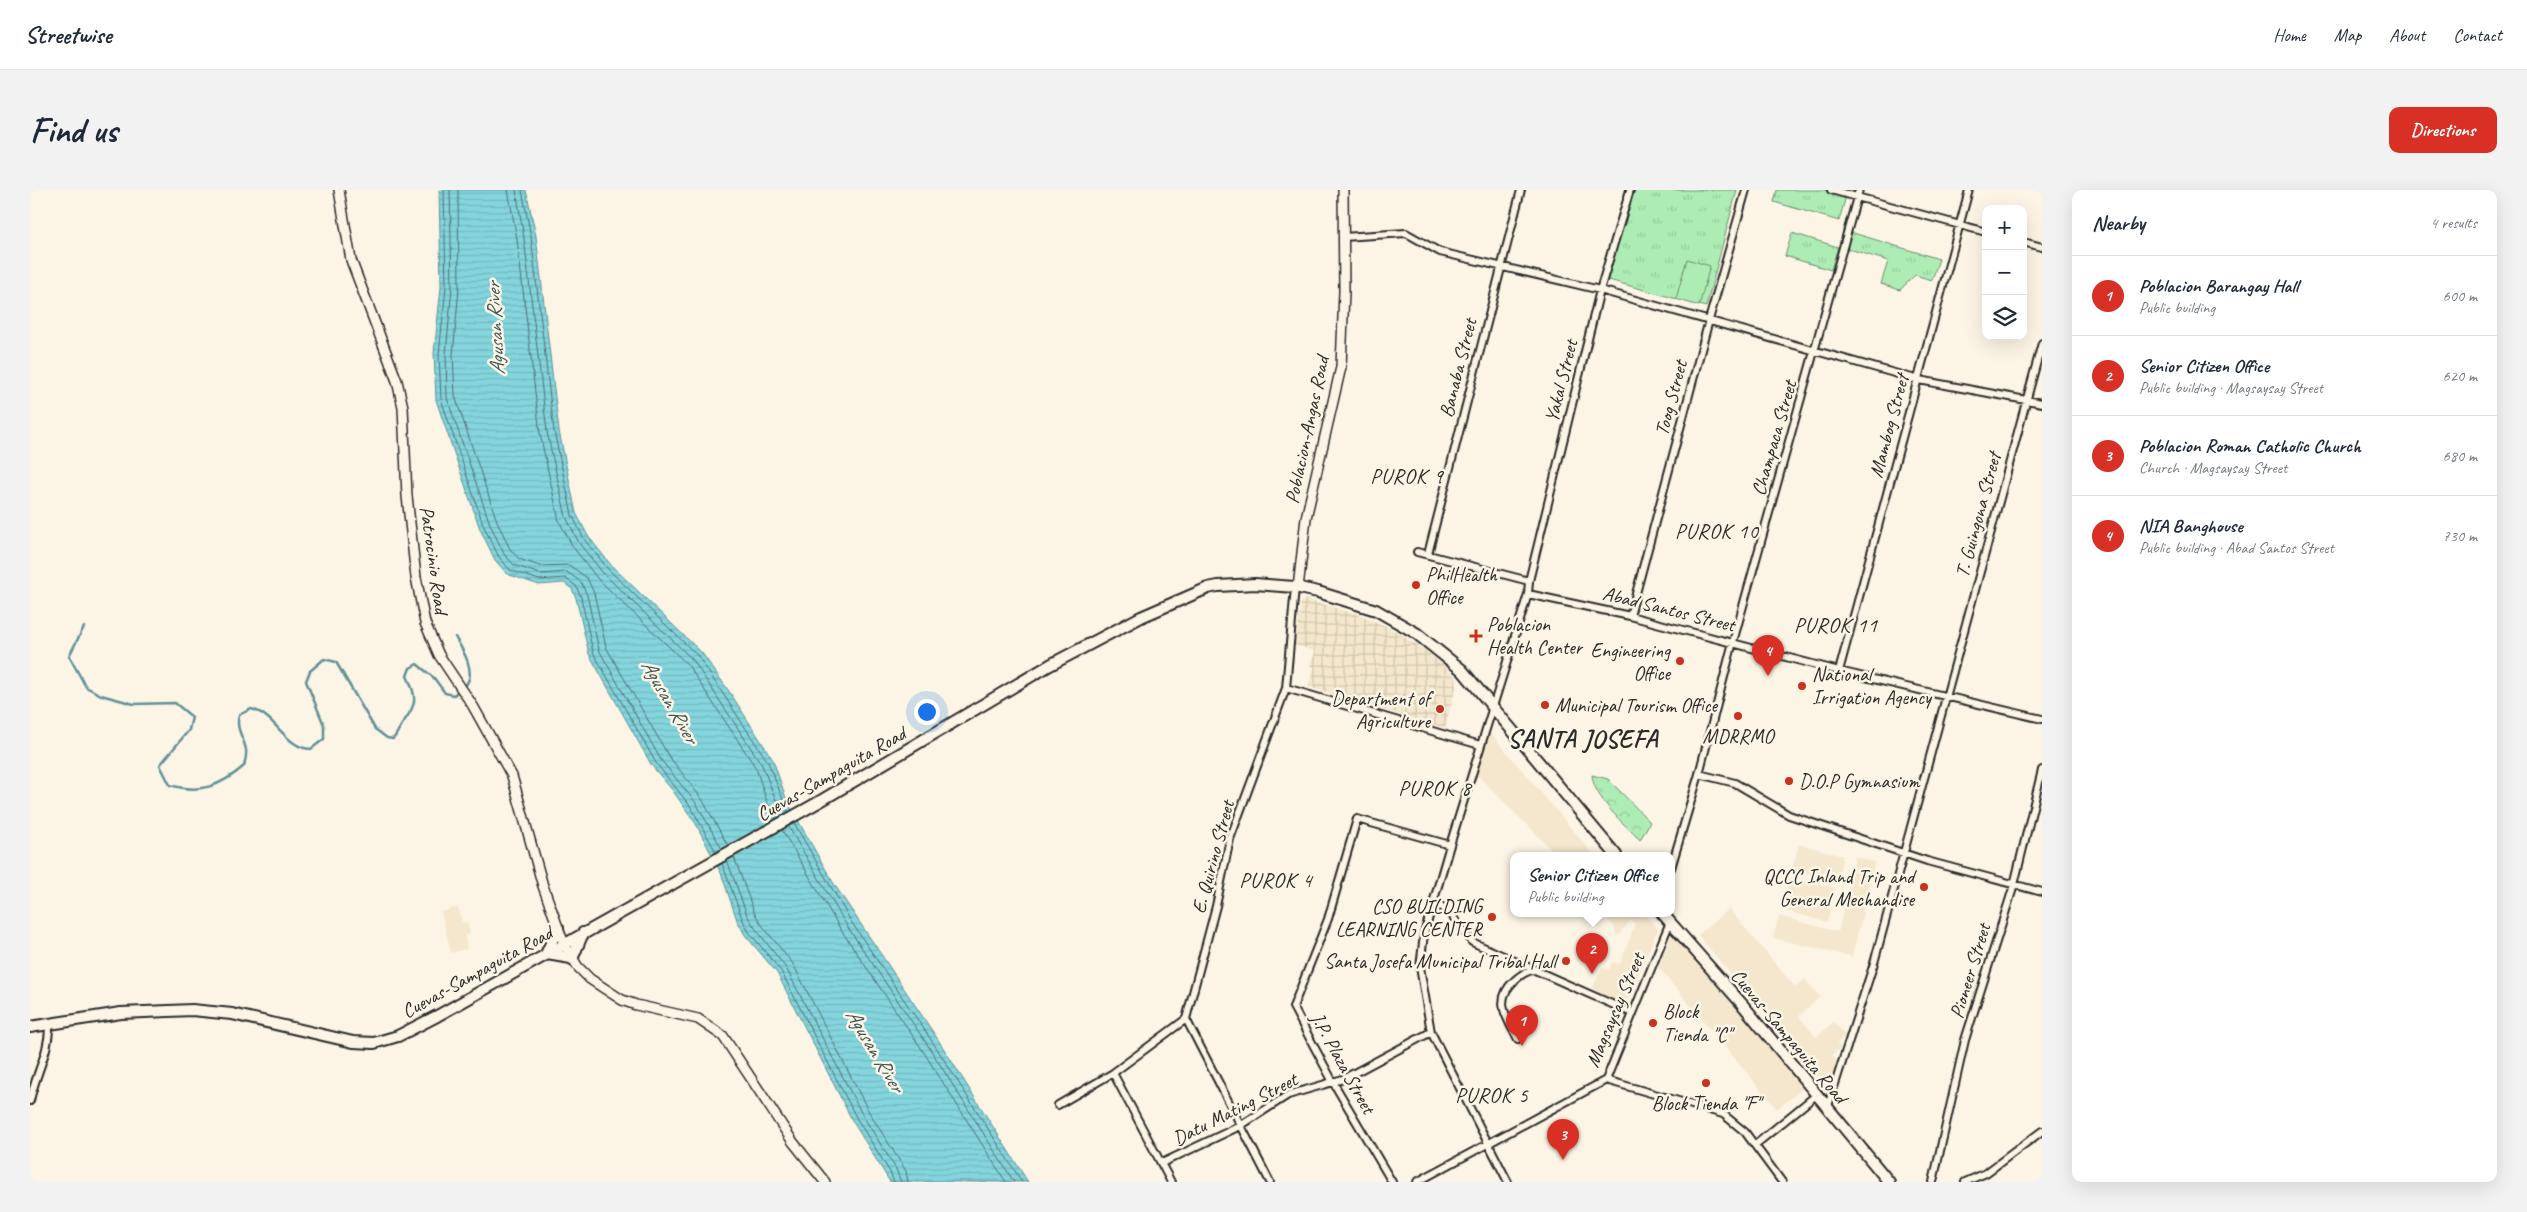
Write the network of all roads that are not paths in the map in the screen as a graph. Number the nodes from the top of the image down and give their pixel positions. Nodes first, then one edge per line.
1 (339, 190) edge
2 (1343, 190) edge
3 (1521, 190) edge
4 (1630, 190) edge
5 (1746, 190) edge
6 (1831, 190) edge
7 (1859, 190) edge
8 (1969, 190) edge
9 (1857, 197) junction
10 (1960, 225) junction
11 (1982, 231) edge
12 (1343, 236) junction
13 (2027, 243) edge
14 (2042, 247) edge
15 (1501, 266) junction
16 (1600, 290) junction
17 (1708, 320) junction
18 (2042, 343) edge
19 (1815, 351) junction
20 (1919, 380) junction
21 (2026, 399) junction
22 (2042, 404) edge
23 (1417, 552) dead end
24 (1428, 554) junction
25 (1529, 581) junction
26 (1297, 587) junction
27 (1528, 594) junction
28 (1630, 616) junction
29 (1733, 642) junction
30 (1840, 671) junction
31 (1286, 688) junction
32 (1948, 696) junction
33 (1492, 704) junction
34 (2042, 719) edge
35 (1480, 744) junction
36 (2042, 770) edge
37 (1699, 774) junction
38 (1450, 845) junction
39 (1614, 852) edge
40 (1903, 853) junction
41 (1675, 855) edge
42 (2014, 885) junction
43 (2042, 892) edge
44 (1434, 901) junction
45 (1666, 917) edge
46 (1670, 922) junction
47 (558, 928) junction
48 (582, 934) junction
49 (564, 944) junction
50 (546, 955) junction
51 (572, 958) junction
52 (1536, 970) junction
53 (1632, 1013) junction
54 (1186, 1020) junction
55 (49, 1024) junction
56 (30, 1027) edge
57 (1431, 1032) junction
58 (1518, 1039) dead end
59 (1114, 1073) junction
60 (1606, 1080) junction
61 (1333, 1082) junction
62 (1816, 1096) junction
63 (30, 1102) edge
64 (1058, 1105) dead end
65 (1828, 1110) junction
66 (1240, 1126) junction
67 (2042, 1131) edge
68 (1488, 1144) junction
69 (1755, 1145) junction
70 (1162, 1163) junction
71 (825, 1182) edge
72 (1171, 1182) edge
73 (1270, 1182) edge
74 (1392, 1182) edge
75 (1416, 1182) edge
76 (1508, 1182) edge
77 (1782, 1182) edge
78 (1889, 1182) edge
79 (1933, 1182) edge
80 (1966, 1182) edge

1 - 47 street, Patrocinio Road
2 - 12 street, Poblacion-Angas Road
3 - 15 street, Banaba Street
4 - 16 street, Yakal Street
5 - 17 street, Toog Street
6 - 9 street
7 - 9 street, Champaca Street
8 - 10 street, Mambog Street
9 - 10 street
9 - 19 street, Champaca Street
10 - 11 street
10 - 20 street, Mambog Street
12 - 15 street
12 - 26 street, Poblacion-Angas Road
13 - 14 street
15 - 16 street
15 - 24 street, Banaba Street
16 - 17 street
16 - 25 street, Yakal Street
17 - 19 street
17 - 28 street, Toog Street
18 - 21 street, T. Guingona Street
19 - 20 street
19 - 29 street, Champaca Street
20 - 21 street
20 - 30 street, Mambog Street
21 - 22 street
21 - 32 street, T. Guingona Street
23 - 24 street
24 - 25 street
25 - 27 street
26 - 31 street, E. Quirino Street
26 - 33 main road, Cuevas-Sampaguita Road
26 - 48 main road, Cuevas-Sampaguita Road
27 - 28 street, Abad Santos Street
27 - 33 street
28 - 29 street, Abad Santos Street
29 - 30 street, Abad Santos Street
29 - 37 street, Champaca Street
30 - 32 street, Abad Santos Street
31 - 35 street
31 - 54 street, E. Quirino Street
32 - 34 street, Abad Santos Street
32 - 40 street, T. Guingona Street
33 - 35 street
33 - 39 main road, Cuevas-Sampaguita Road
35 - 38 street
36 - 42 street, Pioneer Street
37 - 40 street
37 - 41 street, Champaca Street
38 - 44 street
38 - 61 street, J.P. Plaza Street
40 - 42 street
40 - 65 street, T. Guingona Street
42 - 43 street
42 - 79 street, Pioneer Street
44 - 52 street
44 - 57 street
45 - 46 main road, Cuevas-Sampaguita Road
46 - 53 street, Magsaysay Street
46 - 62 main road, Cuevas-Sampaguita Road
47 - 48 main road
47 - 49 street, Patrocinio Road
47 - 50 main road
48 - 49 main road, Cuevas-Sampaguita Road
48 - 51 main road
49 - 50 main road, Cuevas-Sampaguita Road
49 - 51 street, Patrocinio Road
50 - 51 main road
50 - 55 main road, Cuevas-Sampaguita Road
51 - 71 street, Patrocinio Road
52 - 53 street
52 - 58 street
53 - 60 street, Magsaysay Street
54 - 59 street
54 - 66 street
55 - 56 main road, Cuevas-Sampaguita Road
55 - 63 street
57 - 61 street, Datu Mating Street
57 - 68 street
59 - 64 street
59 - 70 street
60 - 68 street, Magsaysay Street
60 - 69 street
61 - 66 street, Datu Mating Street
61 - 74 street, J.P. Plaza Street
62 - 65 main road, Cuevas-Sampaguita Road
62 - 69 street
65 - 78 main road, Cuevas-Sampaguita Road
66 - 70 street, Datu Mating Street
66 - 73 street
67 - 80 street
68 - 75 street, Magsaysay Street
68 - 76 street
69 - 77 street
70 - 72 street

